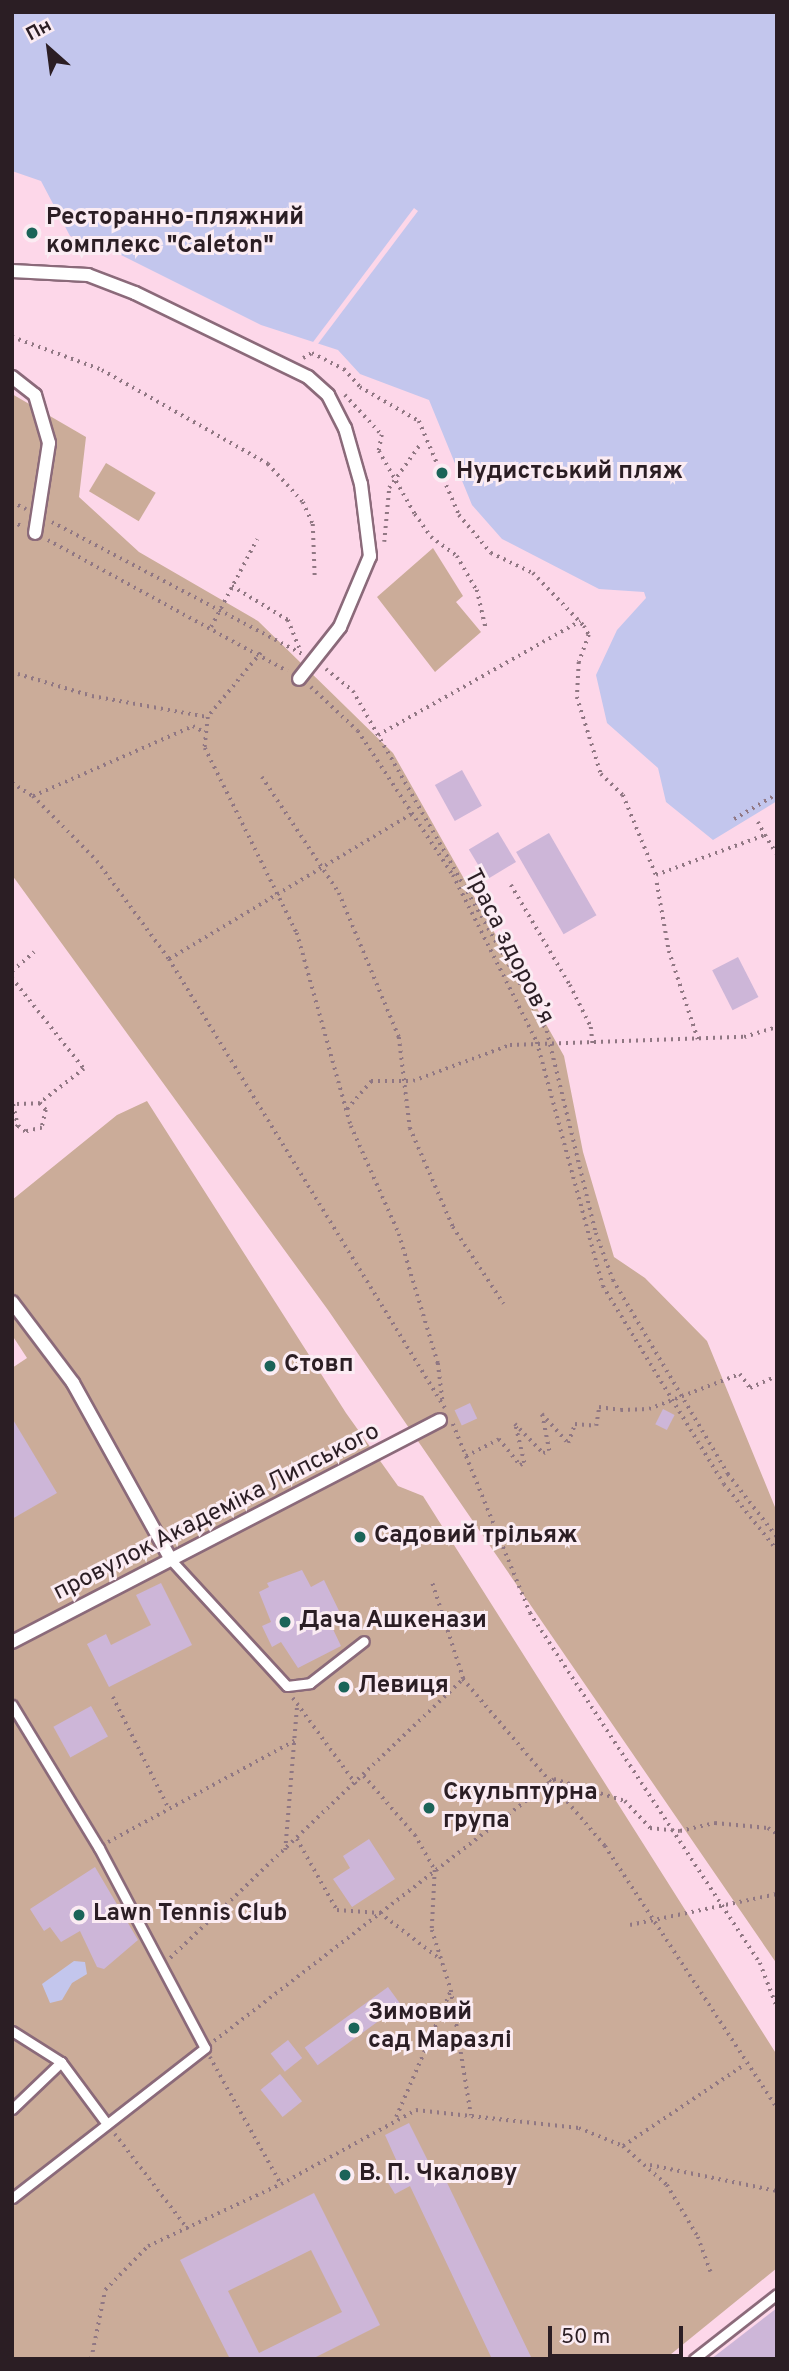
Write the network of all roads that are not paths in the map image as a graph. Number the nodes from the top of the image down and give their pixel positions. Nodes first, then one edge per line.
1 (12, 271) edge
2 (12, 377) edge
3 (35, 533) road end
4 (299, 679) road end
5 (12, 1302) edge
6 (440, 1420) road end
7 (171, 1560) junction
8 (364, 1641) dead end
9 (12, 1642) edge
10 (12, 1705) edge
11 (12, 2031) edge
12 (61, 2063) junction
13 (12, 2109) edge
14 (107, 2124) junction
15 (12, 2198) edge
16 (777, 2294) edge
17 (694, 2359) edge

1 - 4 street
2 - 3 street
5 - 7 street
6 - 7 street, провулок Академіка Липського
7 - 8 lane
7 - 9 street, провулок Академіка Липського
10 - 14 lane
11 - 12 lane
12 - 13 lane
12 - 14 lane
14 - 15 lane
16 - 17 lane

